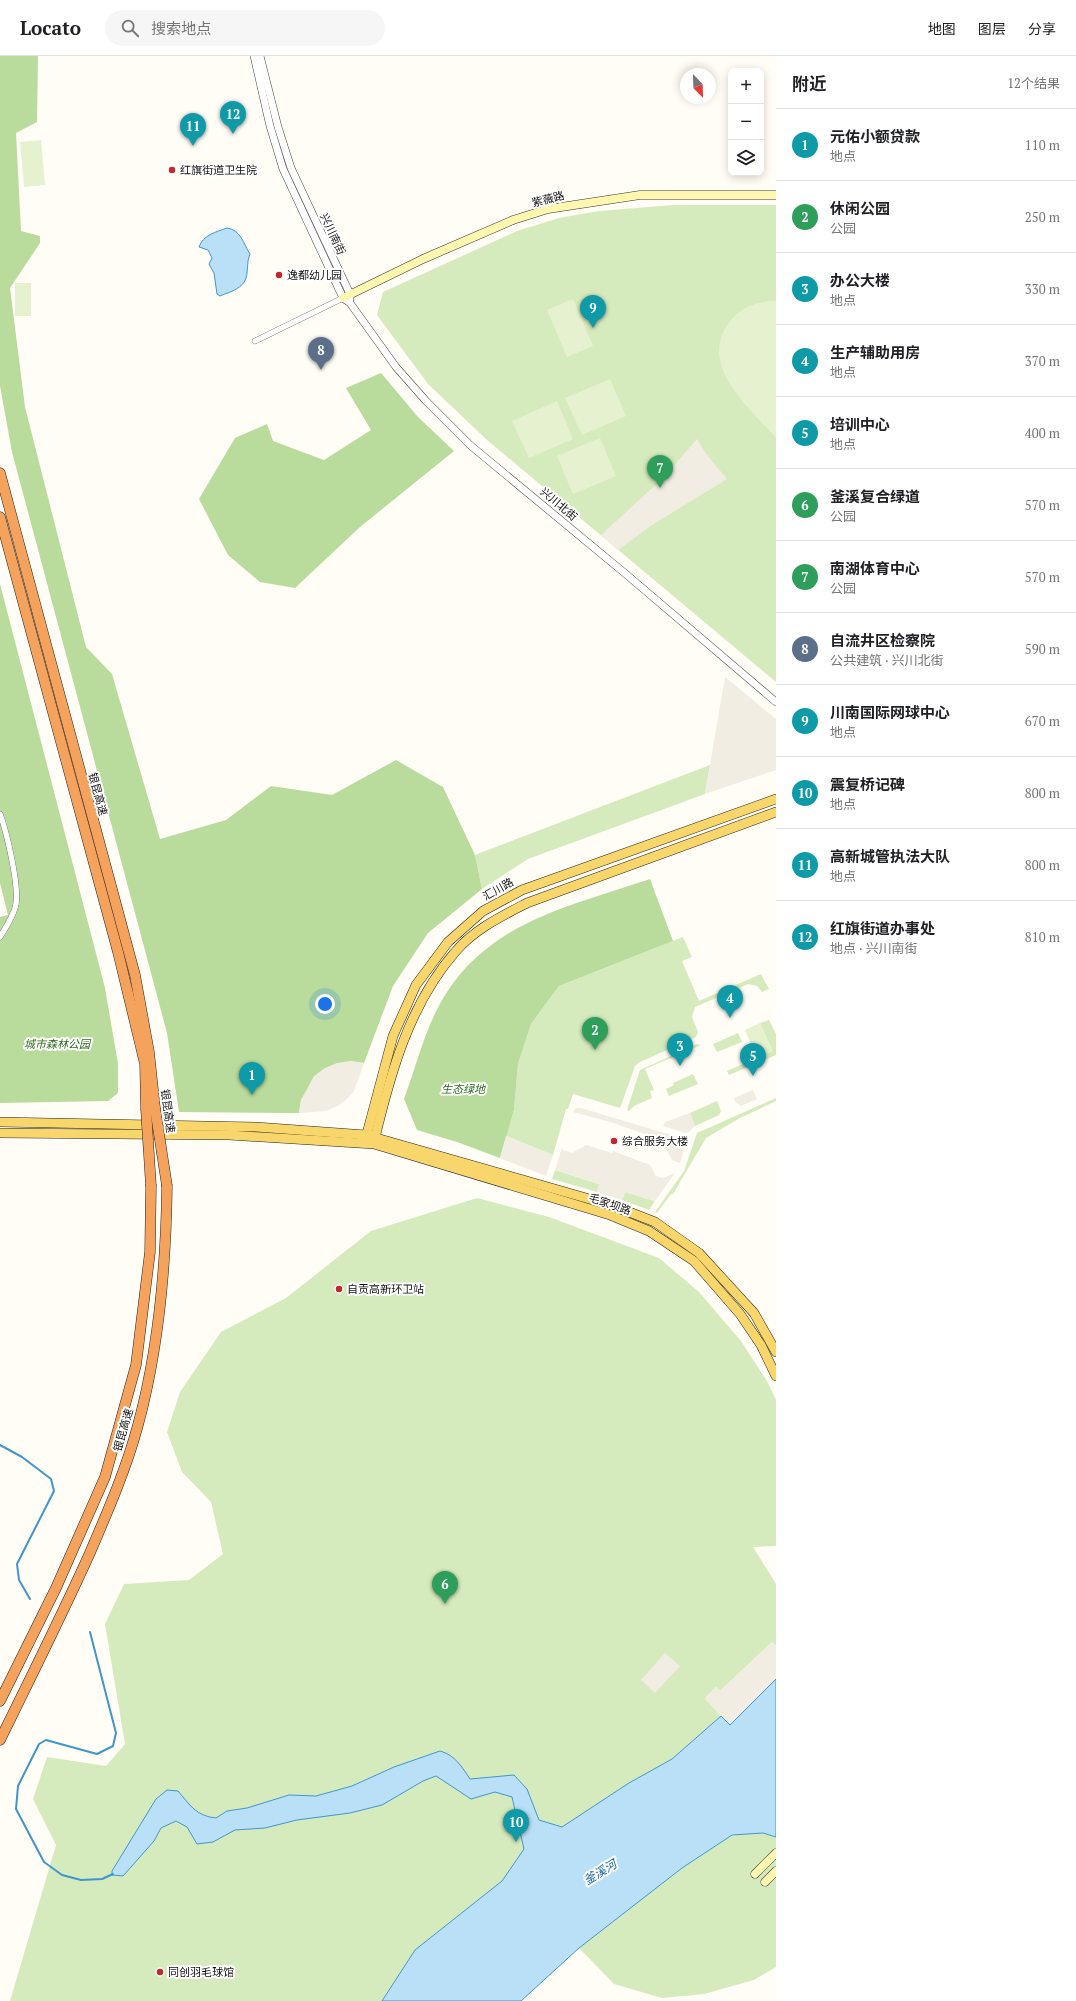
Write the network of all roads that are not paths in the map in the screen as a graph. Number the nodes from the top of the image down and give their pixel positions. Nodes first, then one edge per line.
1 (254, 56) edge
2 (260, 56) edge
3 (776, 195) edge
4 (347, 298) junction
5 (255, 341) dead end
6 (0, 473) edge
7 (0, 517) edge
8 (776, 702) edge
9 (776, 799) edge
10 (776, 812) edge
11 (0, 814) edge
12 (0, 937) edge
13 (151, 1108) junction
14 (0, 1122) edge
15 (0, 1133) edge
16 (370, 1140) junction
17 (773, 1340) edge
18 (761, 1346) junction
19 (776, 1352) edge
20 (776, 1376) edge
21 (0, 1702) edge
22 (0, 1740) edge
23 (776, 1853) edge
24 (776, 1871) edge
25 (755, 1874) dead end
26 (765, 1882) dead end

1 - 4 street, 兴川南街
2 - 4 street, 兴川南街
3 - 4 main road, 紫薇路
4 - 5 street
4 - 8 street, 兴川北街
6 - 13 highway, 银昆高速
7 - 13 highway, 银昆高速
9 - 16 main road, 汇川路
10 - 16 main road
11 - 12 street
13 - 21 highway, 银昆高速, bridge
13 - 22 highway, 银昆高速, bridge
14 - 16 main road
15 - 16 main road
16 - 17 main road, 毛家坝路
16 - 18 main road, 毛家坝路
17 - 18 street
17 - 19 main road, 毛家坝路
18 - 20 main road, 毛家坝路
23 - 25 main road
24 - 26 main road

